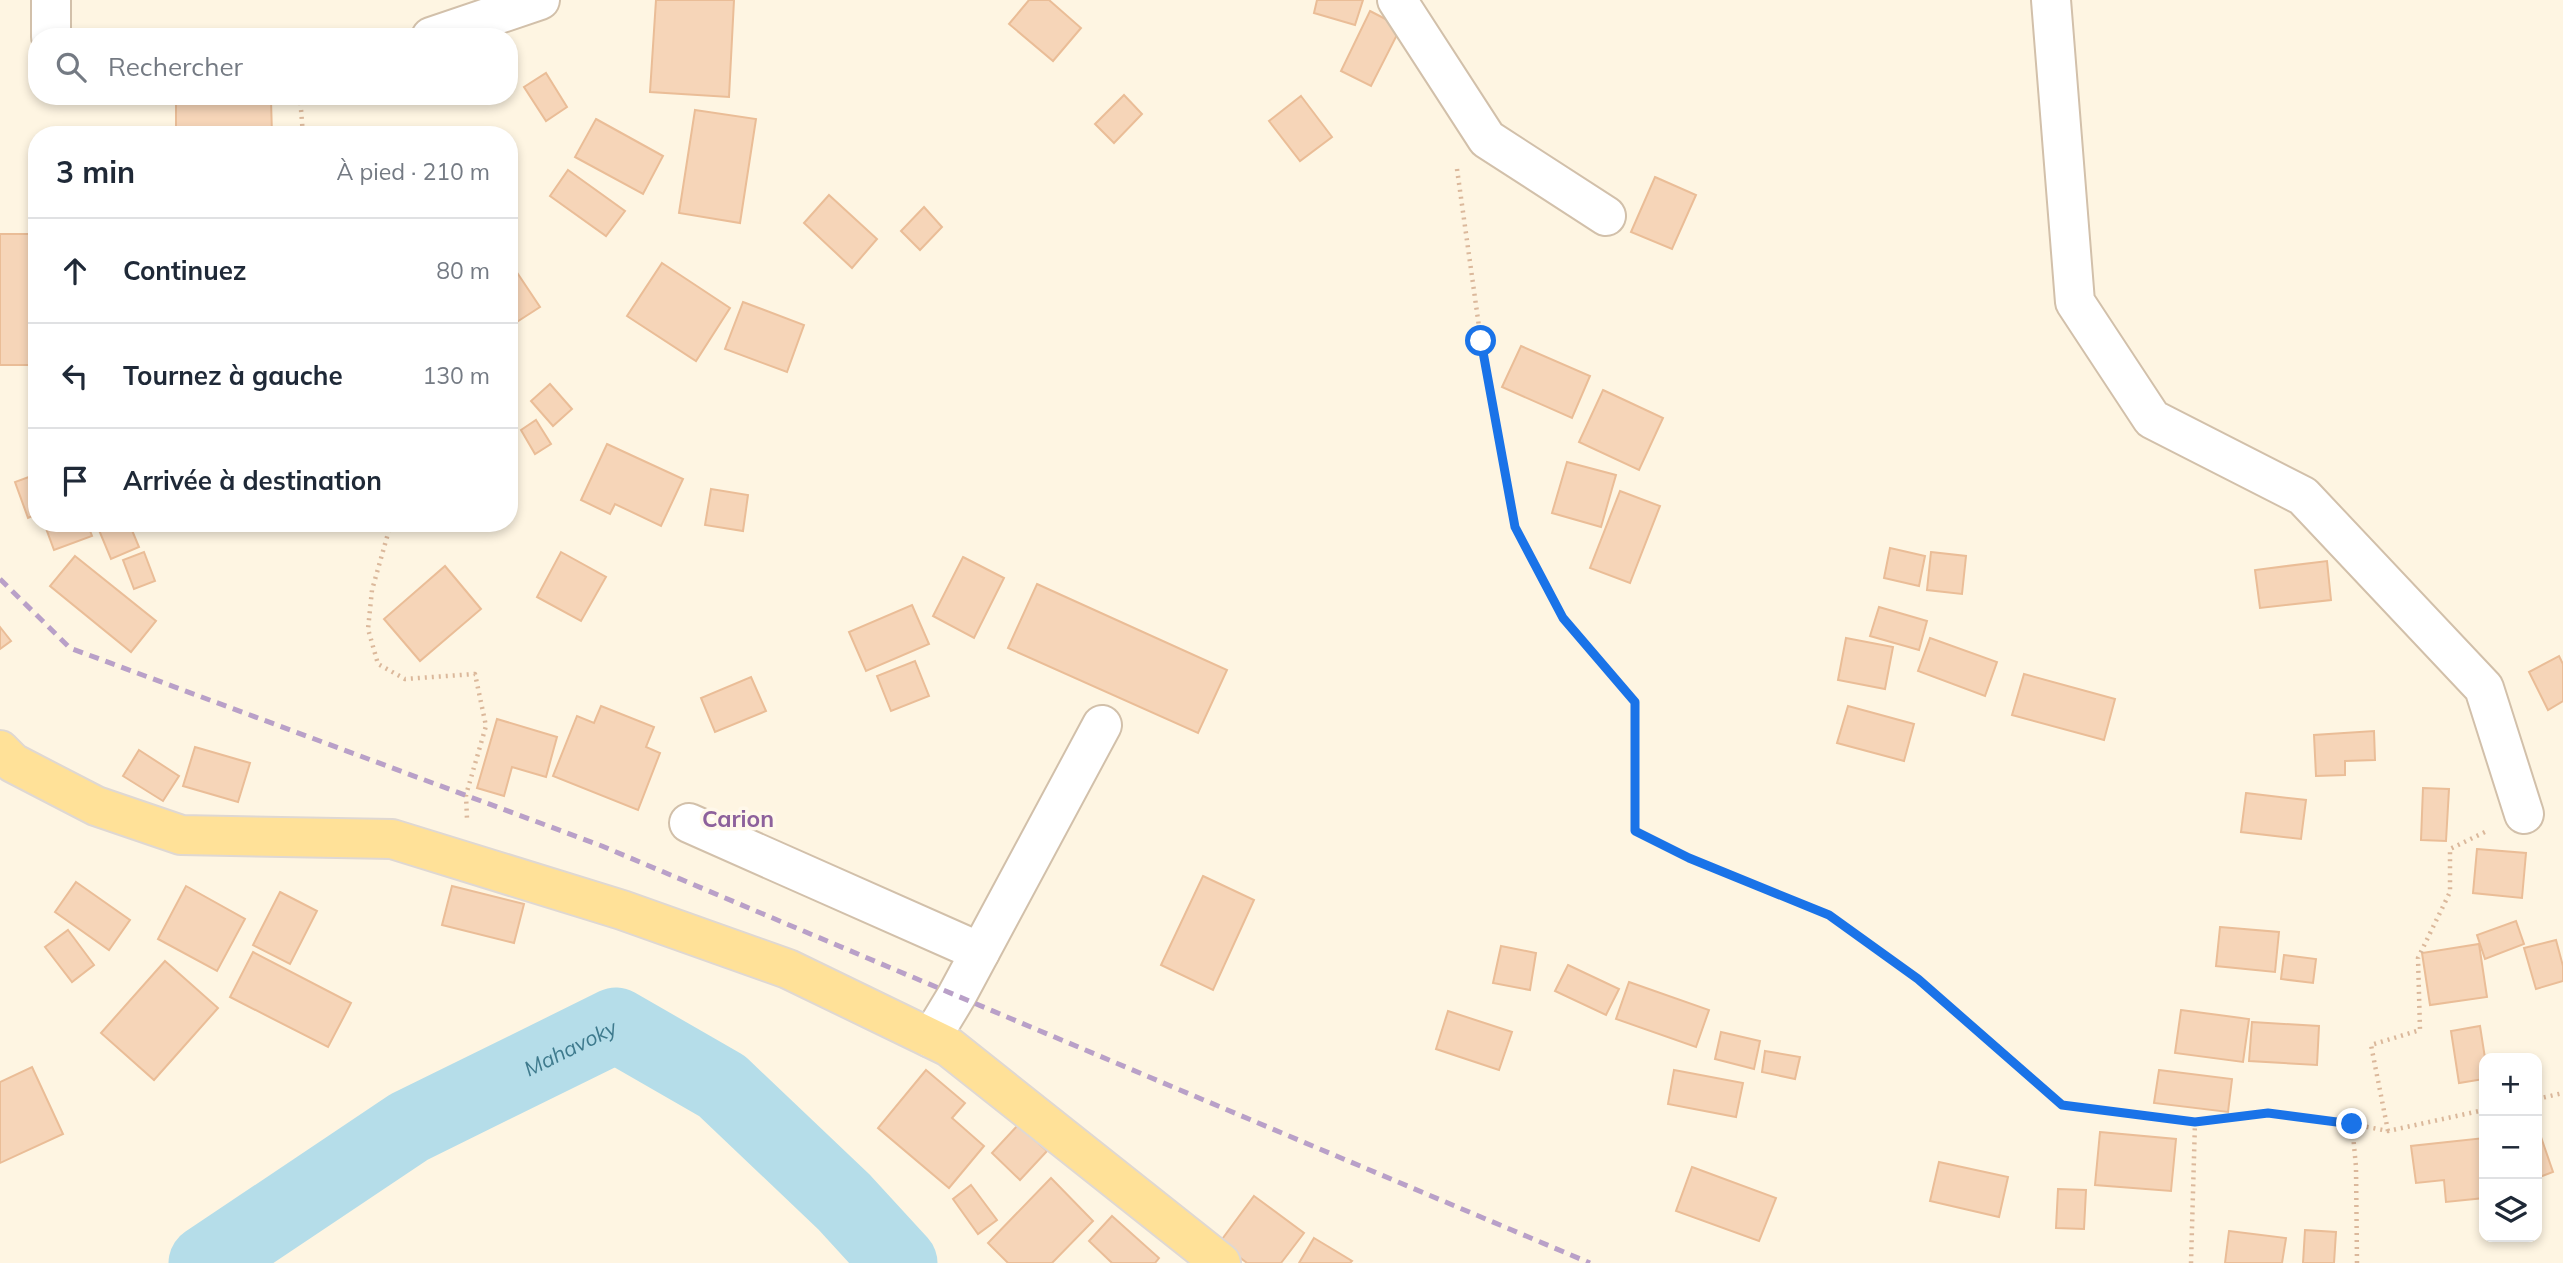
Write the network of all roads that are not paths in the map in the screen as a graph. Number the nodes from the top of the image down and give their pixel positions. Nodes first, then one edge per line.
1 (51, 0) edge
2 (540, 0) edge
3 (1397, 0) edge
4 (2051, 0) edge
5 (51, 28) edge
6 (458, 28) edge
7 (1606, 216) dead end
8 (1102, 725) dead end
9 (0, 750) edge
10 (2524, 814) road end
11 (689, 823) dead end
12 (980, 952) junction
13 (931, 1038) junction
14 (1221, 1263) edge

1 - 5 street
2 - 6 street
3 - 7 street
4 - 10 street
8 - 12 street
9 - 13 main road
11 - 12 street
12 - 13 street
13 - 14 main road

